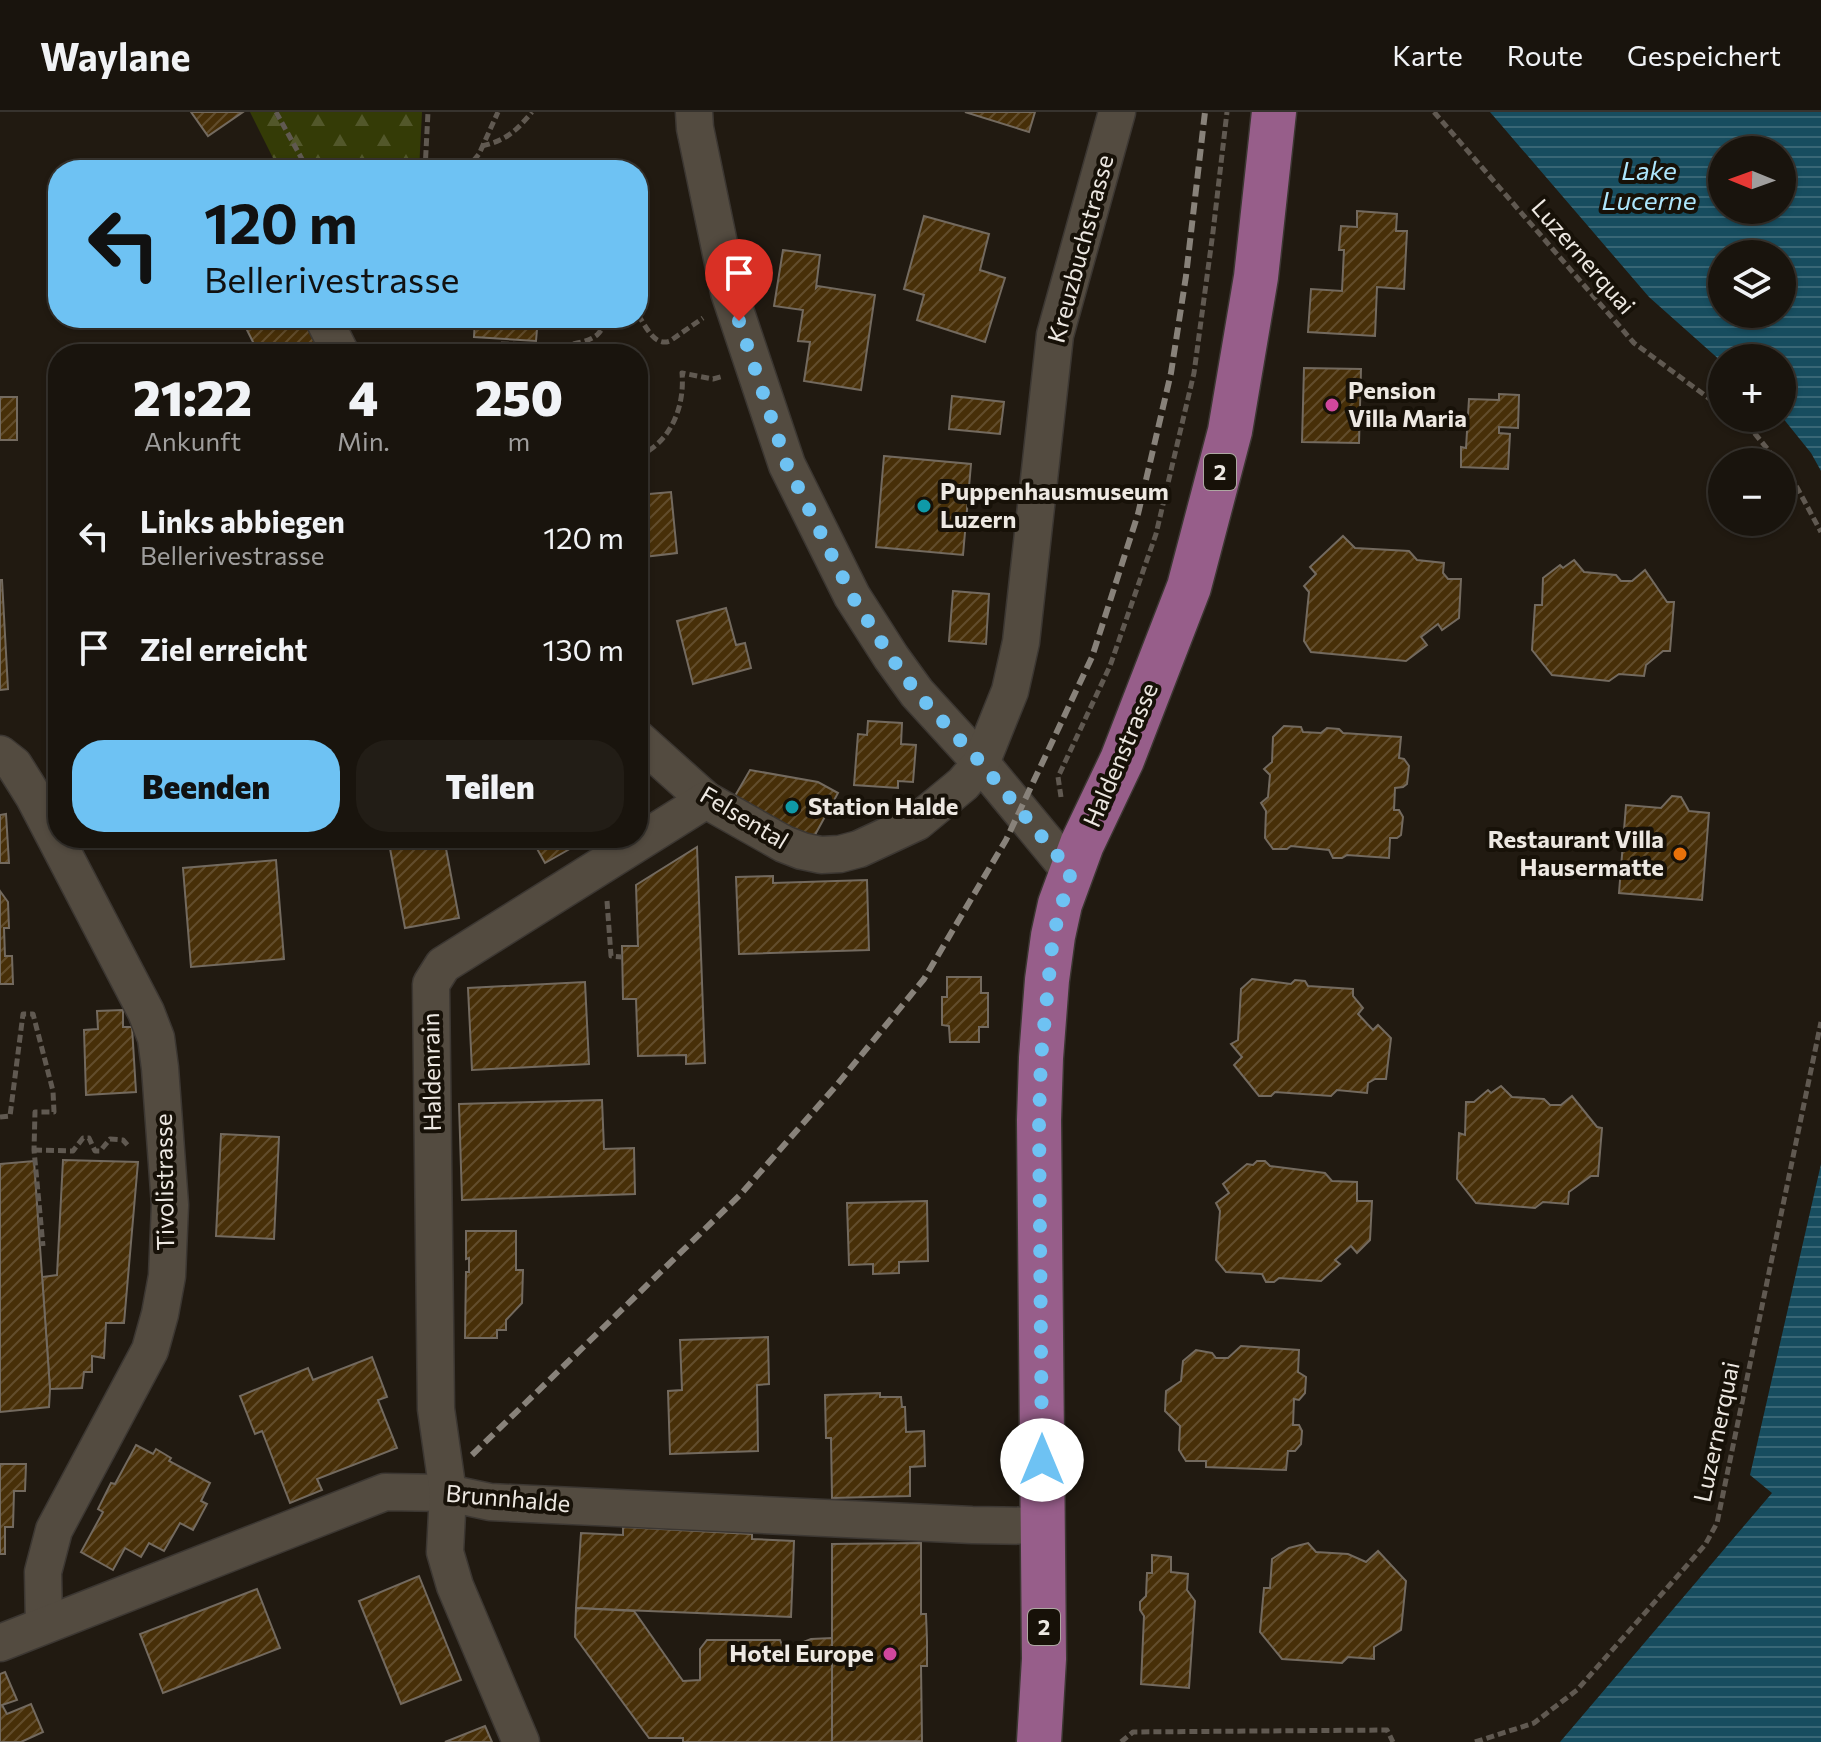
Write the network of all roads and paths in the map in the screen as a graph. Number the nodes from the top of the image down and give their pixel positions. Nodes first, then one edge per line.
1 (276, 112) edge
2 (428, 112) edge
3 (498, 112) edge
4 (532, 112) edge
5 (1117, 112) edge
6 (1227, 112) edge
7 (1274, 112) edge
8 (1434, 112) edge
9 (700, 117) edge
10 (482, 146) junction
11 (302, 160) edge
12 (426, 160) edge
13 (474, 160) edge
14 (706, 315) dead end
15 (600, 328) edge
16 (647, 328) edge
17 (501, 344) dead end
18 (569, 344) edge
19 (569, 344) edge
20 (736, 372) dead end
21 (1708, 398) edge
22 (1754, 432) edge
23 (1767, 448) edge
24 (648, 451) edge
25 (1796, 486) edge
26 (1821, 532) edge
27 (648, 748) edge
28 (0, 754) edge
29 (981, 763) junction
30 (706, 800) junction
31 (1062, 809) dead end
32 (48, 824) edge
33 (648, 836) edge
34 (61, 848) edge
35 (630, 848) edge
36 (604, 864) junction
37 (1071, 872) junction
38 (622, 957) dead end
39 (1821, 1022) edge
40 (0, 1117) edge
41 (167, 1149) junction
42 (34, 1150) junction
43 (43, 1246) dead end
44 (448, 1493) junction
45 (1043, 1526) junction
46 (44, 1624) junction
47 (0, 1643) edge
48 (521, 1742) edge
49 (1039, 1742) edge
50 (1121, 1742) edge
51 (1393, 1742) edge
52 (1475, 1742) edge

1 - 11 path
2 - 12 path
3 - 10 path
4 - 10 path
5 - 29 street, Kreuzbuchstrasse
6 - 31 path
7 - 37 main road, Haldenstrasse / 2
8 - 21 path, Luzernerquai
9 - 29 street
10 - 13 path
14 - 16 path
15 - 18 path
17 - 19 path
20 - 24 path
22 - 23 path
25 - 26 path
27 - 30 street, Felsental
28 - 32 street, Tivolistrasse
29 - 30 street, Felsental
29 - 37 street
30 - 33 street, Haldenrain
34 - 41 street, Tivolistrasse
35 - 36 street, Haldenrain
36 - 38 path
36 - 44 street, Haldenrain
37 - 45 main road, Haldenstrasse / 2
39 - 52 path, Luzernerquai
40 - 42 path
41 - 42 path
41 - 46 street, Tivolistrasse
42 - 43 path
44 - 45 street, Brunnhalde
44 - 46 street, Brunnhalde
44 - 48 street, Haldenrain
45 - 49 main road, Haldenstrasse / 2
46 - 47 street, Brunnhalde
50 - 51 path

